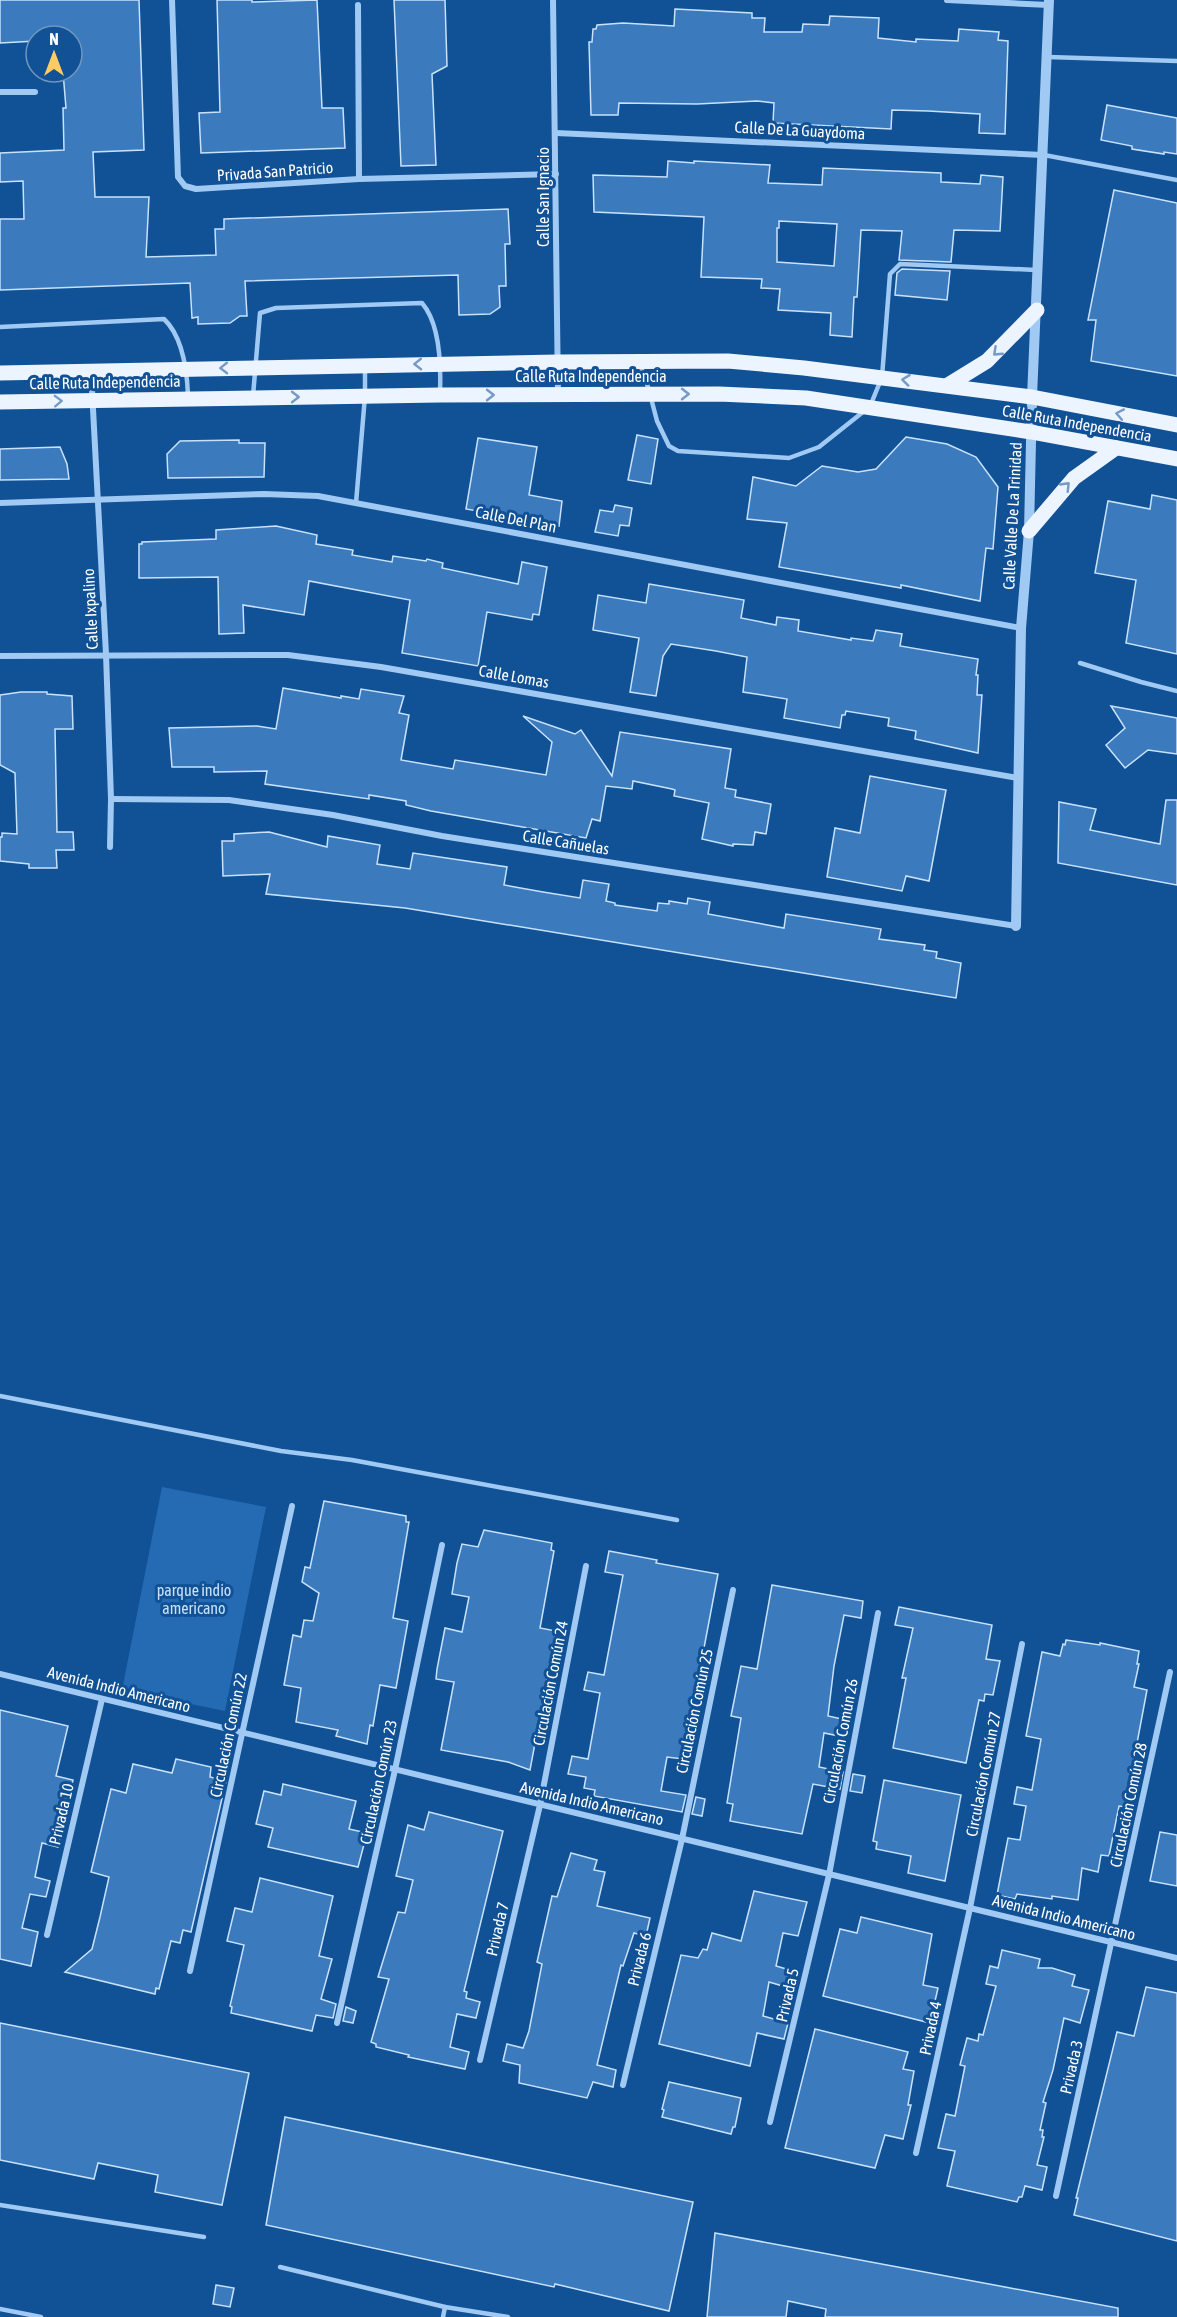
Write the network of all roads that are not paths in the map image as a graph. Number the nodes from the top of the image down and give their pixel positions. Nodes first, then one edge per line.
1 (172, 0) edge
2 (553, 0) edge
3 (946, 0) edge
4 (1049, 2) edge
5 (358, 5) dead end
6 (1047, 57) junction
7 (1177, 61) edge
8 (0, 92) edge
9 (35, 92) dead end
10 (556, 133) junction
11 (1043, 155) junction
12 (556, 174) junction
13 (358, 179) junction
14 (1177, 180) edge
15 (1039, 270) junction
16 (1037, 310) junction
17 (0, 327) edge
18 (639, 361) junction
19 (557, 362) junction
20 (441, 364) junction
21 (365, 365) junction
22 (255, 367) junction
23 (187, 369) junction
24 (91, 370) junction
25 (0, 373) edge
26 (882, 377) junction
27 (948, 385) junction
28 (558, 394) junction
29 (650, 394) junction
30 (440, 395) junction
31 (365, 396) junction
32 (254, 397) junction
33 (1032, 397) junction
34 (188, 398) junction
35 (93, 400) junction
36 (0, 402) edge
37 (871, 406) junction
38 (1177, 425) edge
39 (1031, 432) junction
40 (1116, 448) junction
41 (1177, 459) edge
42 (98, 501) junction
43 (356, 502) junction
44 (0, 503) edge
45 (1029, 531) junction
46 (1021, 628) junction
47 (106, 654) junction
48 (0, 656) edge
49 (1080, 663) dead end
50 (1177, 691) edge
51 (1018, 778) junction
52 (111, 799) junction
53 (110, 847) dead end
54 (1016, 926) joint
55 (0, 1396) edge
56 (292, 1506) dead end
57 (677, 1520) dead end
58 (442, 1545) dead end
59 (586, 1566) dead end
60 (733, 1590) dead end
61 (878, 1613) dead end
62 (1022, 1644) dead end
63 (1170, 1672) dead end
64 (0, 1674) edge
65 (102, 1699) junction
66 (242, 1733) junction
67 (395, 1770) junction
68 (540, 1805) junction
69 (682, 1839) junction
70 (829, 1875) junction
71 (970, 1908) junction
72 (47, 1935) dead end
73 (1112, 1943) junction
74 (1177, 1958) edge
75 (190, 1971) dead end
76 (338, 2023) dead end
77 (480, 2060) dead end
78 (623, 2085) dead end
79 (770, 2122) dead end
80 (916, 2153) dead end
81 (1056, 2196) dead end
82 (0, 2205) edge
83 (204, 2237) dead end
84 (280, 2267) dead end
85 (445, 2307) junction
86 (0, 2309) edge
87 (41, 2317) edge
88 (443, 2317) edge
89 (508, 2317) edge

1 - 13 street, Privada San Patricio
2 - 10 street, Calle San Ignacio
3 - 4 street
4 - 6 street, Calle Valle De La Trinidad
5 - 13 street
6 - 7 lane
6 - 11 street, Calle Valle De La Trinidad
8 - 9 street
10 - 11 street, Calle De La Guaydoma
10 - 12 street, Calle San Ignacio
11 - 14 lane
11 - 15 street, Calle Valle De La Trinidad
12 - 13 street, Privada San Patricio
12 - 19 street, Calle San Ignacio
15 - 16 street, Calle Valle De La Trinidad
15 - 26 lane
16 -> 27 main road
16 - 33 street, Calle Valle De La Trinidad
17 - 23 lane
18 - 19 main road, Calle Ruta Independencia
18 - 26 main road, Calle Ruta Independencia
18 - 29 lane
19 - 20 main road, Calle Ruta Independencia
19 - 28 street, Calle San Ignacio
20 -> 21 main road, Calle Ruta Independencia
20 - 22 lane
20 - 30 lane
21 - 22 main road, Calle Ruta Independencia
21 - 31 lane
22 -> 23 main road, Calle Ruta Independencia
22 - 32 lane
23 - 24 main road, Calle Ruta Independencia
23 - 34 lane
24 - 25 main road, Calle Ruta Independencia
24 - 35 street, Calle Ixpalino
27 -> 26 main road, Calle Ruta Independencia
26 - 37 lane
27 - 33 main road, Calle Ruta Independencia
28 - 29 main road, Calle Ruta Independencia
30 -> 28 main road, Calle Ruta Independencia
29 -> 37 main road, Calle Ruta Independencia
29 - 37 lane
30 - 31 main road, Calle Ruta Independencia
32 -> 31 main road, Calle Ruta Independencia
31 - 43 lane
32 - 34 main road, Calle Ruta Independencia
38 -> 33 main road, Calle Ruta Independencia
33 - 39 street, Calle Valle De La Trinidad
34 - 35 main road, Calle Ruta Independencia
36 -> 35 main road, Calle Ruta Independencia
35 - 42 street, Calle Ixpalino
37 - 39 main road, Calle Ruta Independencia
39 - 40 main road, Calle Ruta Independencia
39 - 45 street, Calle Valle De La Trinidad
40 - 41 main road, Calle Ruta Independencia
45 -> 40 main road
42 - 43 street, Calle Del Plan
42 - 44 street, Calle Del Plan
42 - 47 street, Calle Ixpalino
43 - 46 street, Calle Del Plan
45 - 46 street, Calle Valle De La Trinidad
46 - 51 street, Calle Valle De La Trinidad
47 - 48 street, Calle Lomas
47 - 51 street, Calle Lomas
47 - 52 street, Calle Ixpalino
49 - 50 lane
51 - 54 street, Calle Valle De La Trinidad
52 - 53 street, Calle Ixpalino
52 - 54 street, Calle Cañuelas
55 - 57 lane
56 - 66 street, Circulación Común 22
58 - 67 street, Circulación Común 23
59 - 68 street, Circulación Común 24
60 - 69 street, Circulación Común 25
61 - 70 street, Circulación Común 26
62 - 71 street, Circulación Común 27
63 - 73 street, Circulación Común 28
64 - 65 street, Avenida Indio Americano
65 - 66 street, Avenida Indio Americano
65 - 72 street, Privada 10
66 - 67 street, Avenida Indio Americano
66 - 75 street, Circulación Común 22
67 - 68 street, Avenida Indio Americano
67 - 76 street, Circulación Común 23
68 - 69 street, Avenida Indio Americano
68 - 77 street, Privada 7
69 - 70 street, Avenida Indio Americano
69 - 78 street, Privada 6
70 - 71 street, Avenida Indio Americano
70 - 79 street, Privada 5
71 - 73 street, Avenida Indio Americano
71 - 80 street, Privada 4
73 - 74 street, Avenida Indio Americano
73 - 81 street, Privada 3
82 - 83 lane
84 - 85 lane
85 - 88 lane
85 - 89 lane
86 - 87 lane

